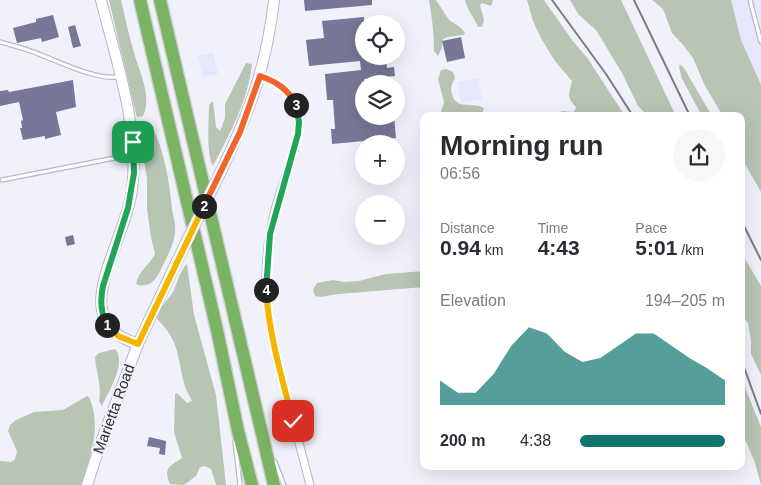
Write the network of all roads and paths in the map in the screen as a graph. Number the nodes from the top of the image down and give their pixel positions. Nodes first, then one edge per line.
1 (101, 0) edge
2 (140, 0) edge
3 (160, 0) edge
4 (274, 0) edge
5 (750, 0) edge
6 (0, 42) edge
7 (761, 42) edge
8 (120, 76) junction
9 (260, 76) junction
10 (133, 154) junction
11 (2, 180) dead end
12 (218, 330) junction
13 (138, 344) junction
14 (262, 431) junction
15 (87, 485) edge
16 (240, 485) edge
17 (252, 485) edge
18 (274, 485) edge
19 (284, 485) edge
20 (310, 485) edge

1 - 8 street
2 - 12 highway
3 - 14 highway
4 - 9 street, Marietta Road
5 - 7 lane
6 - 8 lane
8 - 10 street
9 - 13 street, Marietta Road, bridge
9 - 20 street
10 - 11 lane
10 - 13 street
12 - 16 lane
12 - 17 highway
13 - 15 street, Marietta Road
14 - 18 highway
14 - 19 lane

